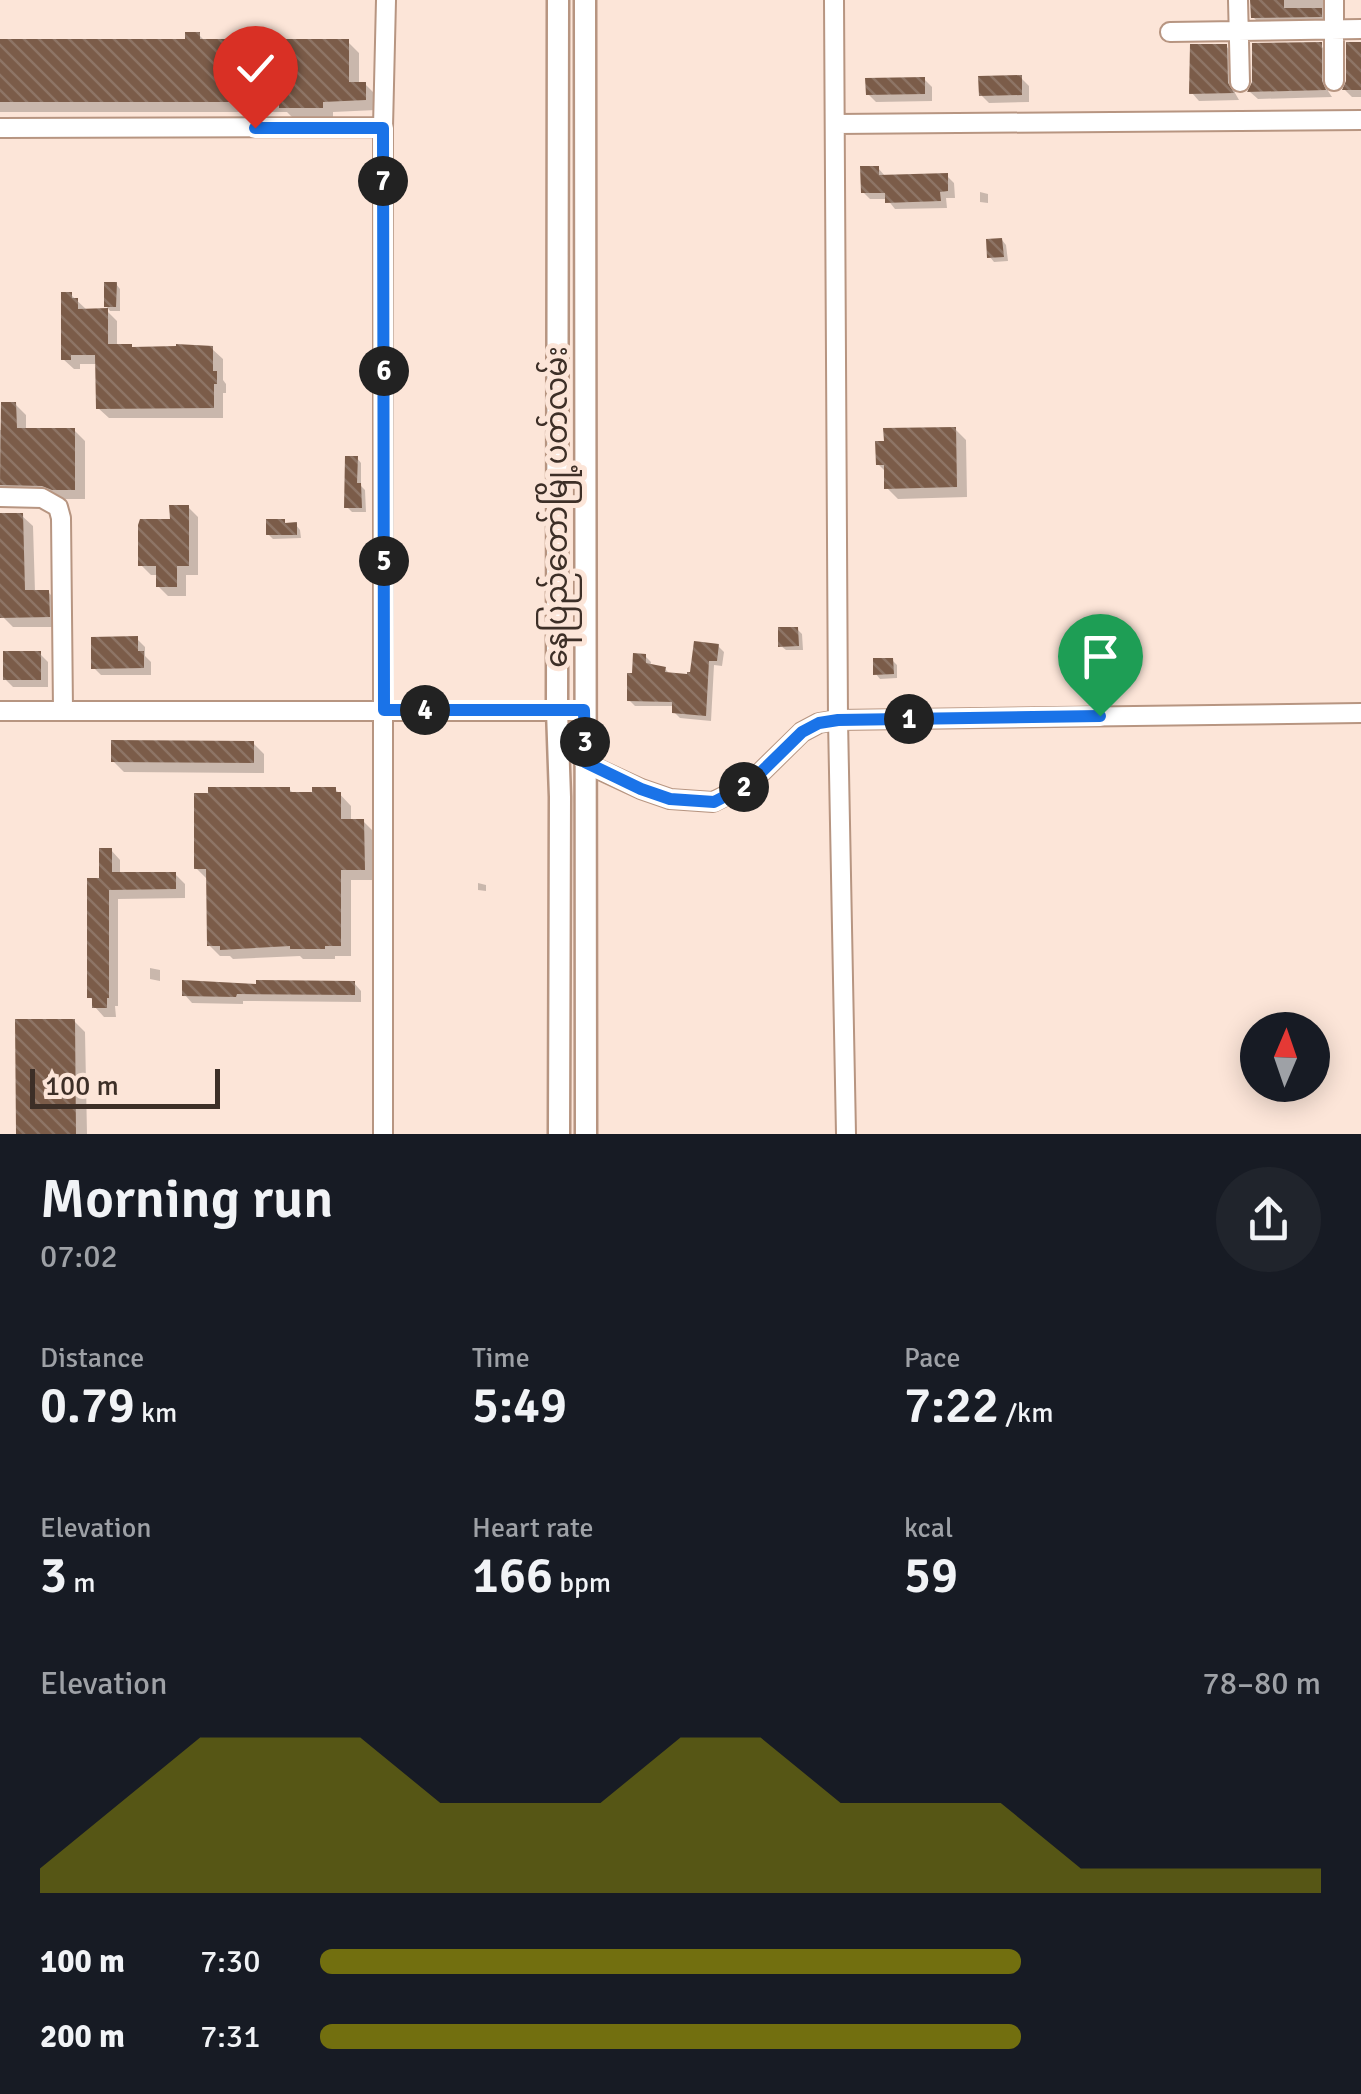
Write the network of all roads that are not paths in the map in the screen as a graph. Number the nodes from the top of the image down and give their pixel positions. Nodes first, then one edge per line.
1 (386, 0) edge
2 (558, 0) edge
3 (585, 0) edge
4 (834, 0) edge
5 (1238, 0) edge
6 (1334, 0) edge
7 (1361, 29) edge
8 (1239, 31) junction
9 (1334, 31) junction
10 (1170, 32) dead end
11 (1334, 80) dead end
12 (1240, 82) dead end
13 (1361, 120) edge
14 (836, 124) junction
15 (0, 128) edge
16 (383, 128) junction
17 (0, 497) edge
18 (63, 710) junction
19 (384, 710) junction
20 (557, 710) junction
21 (584, 710) junction
22 (0, 711) edge
23 (1361, 712) edge
24 (838, 720) junction
25 (585, 762) junction
26 (383, 1134) edge
27 (559, 1134) edge
28 (586, 1134) edge
29 (846, 1134) edge

1 - 16 street
2 - 20 main road, နေပြည်တော်မြို့ပတ်လမ်း
3 - 21 main road, နေပြည်တော်မြို့ပတ်လမ်း
4 - 14 street
5 - 8 street
6 - 9 street
7 - 9 street
8 - 9 street
8 - 10 street
8 - 12 street
9 - 11 street
13 - 14 street
14 - 24 street
15 - 16 street
16 - 19 street
17 - 18 street
18 - 19 street
18 - 22 street
19 - 20 street
19 - 26 street
20 - 21 street
20 - 27 main road, နေပြည်တော်မြို့ပတ်လမ်း
21 - 25 main road, နေပြည်တော်မြို့ပတ်လမ်း
23 - 24 street
24 - 25 street
24 - 29 street
25 - 28 main road, နေပြည်တော်မြို့ပတ်လမ်း

